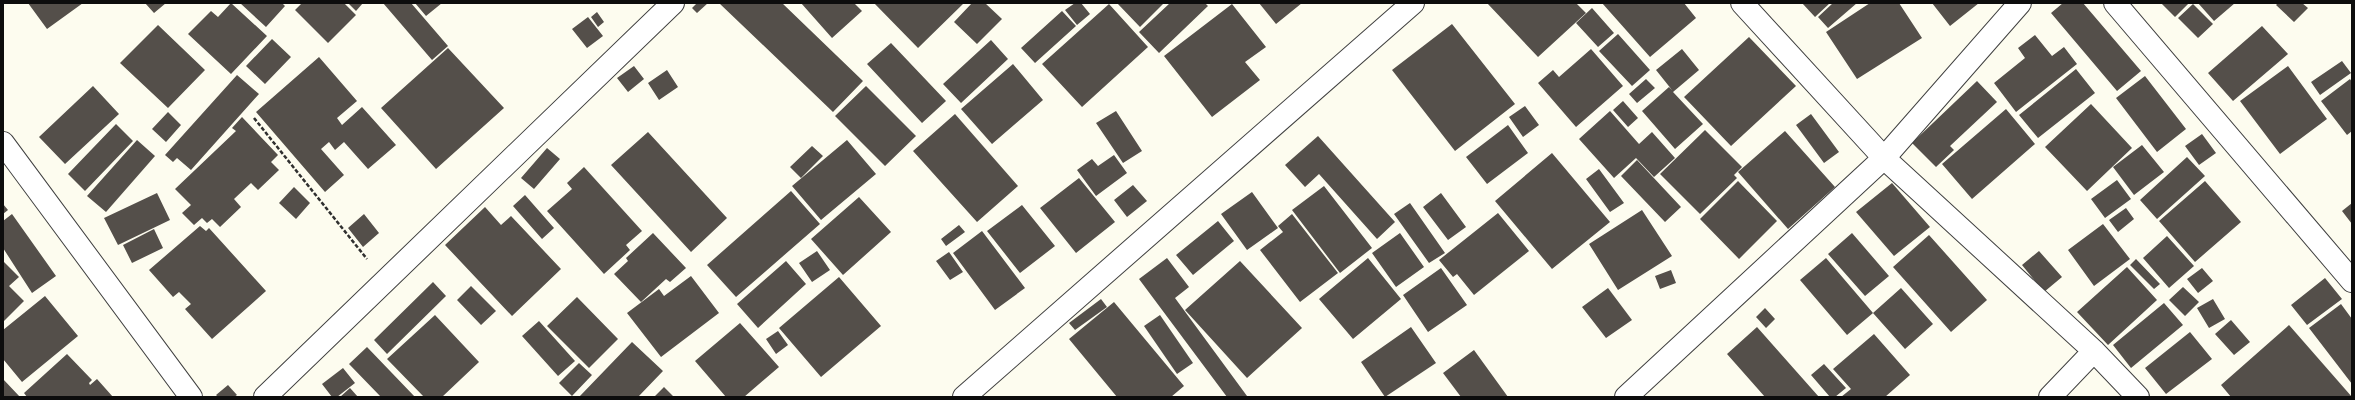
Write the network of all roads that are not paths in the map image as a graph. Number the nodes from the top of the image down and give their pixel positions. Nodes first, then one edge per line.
1 (673, 3) edge
2 (1413, 3) edge
3 (1742, 3) edge
4 (2020, 3) edge
5 (2115, 3) edge
6 (3, 143) edge
7 (1884, 158) junction
8 (2352, 281) edge
9 (2094, 351) junction
10 (191, 397) edge
11 (265, 397) edge
12 (964, 397) edge
13 (1626, 397) edge
14 (2050, 397) edge
15 (2138, 397) edge

1 - 11 street
2 - 12 street
3 - 7 street
4 - 7 street
5 - 8 street
6 - 10 street
7 - 9 street
7 - 13 street
9 - 14 street
9 - 15 street

